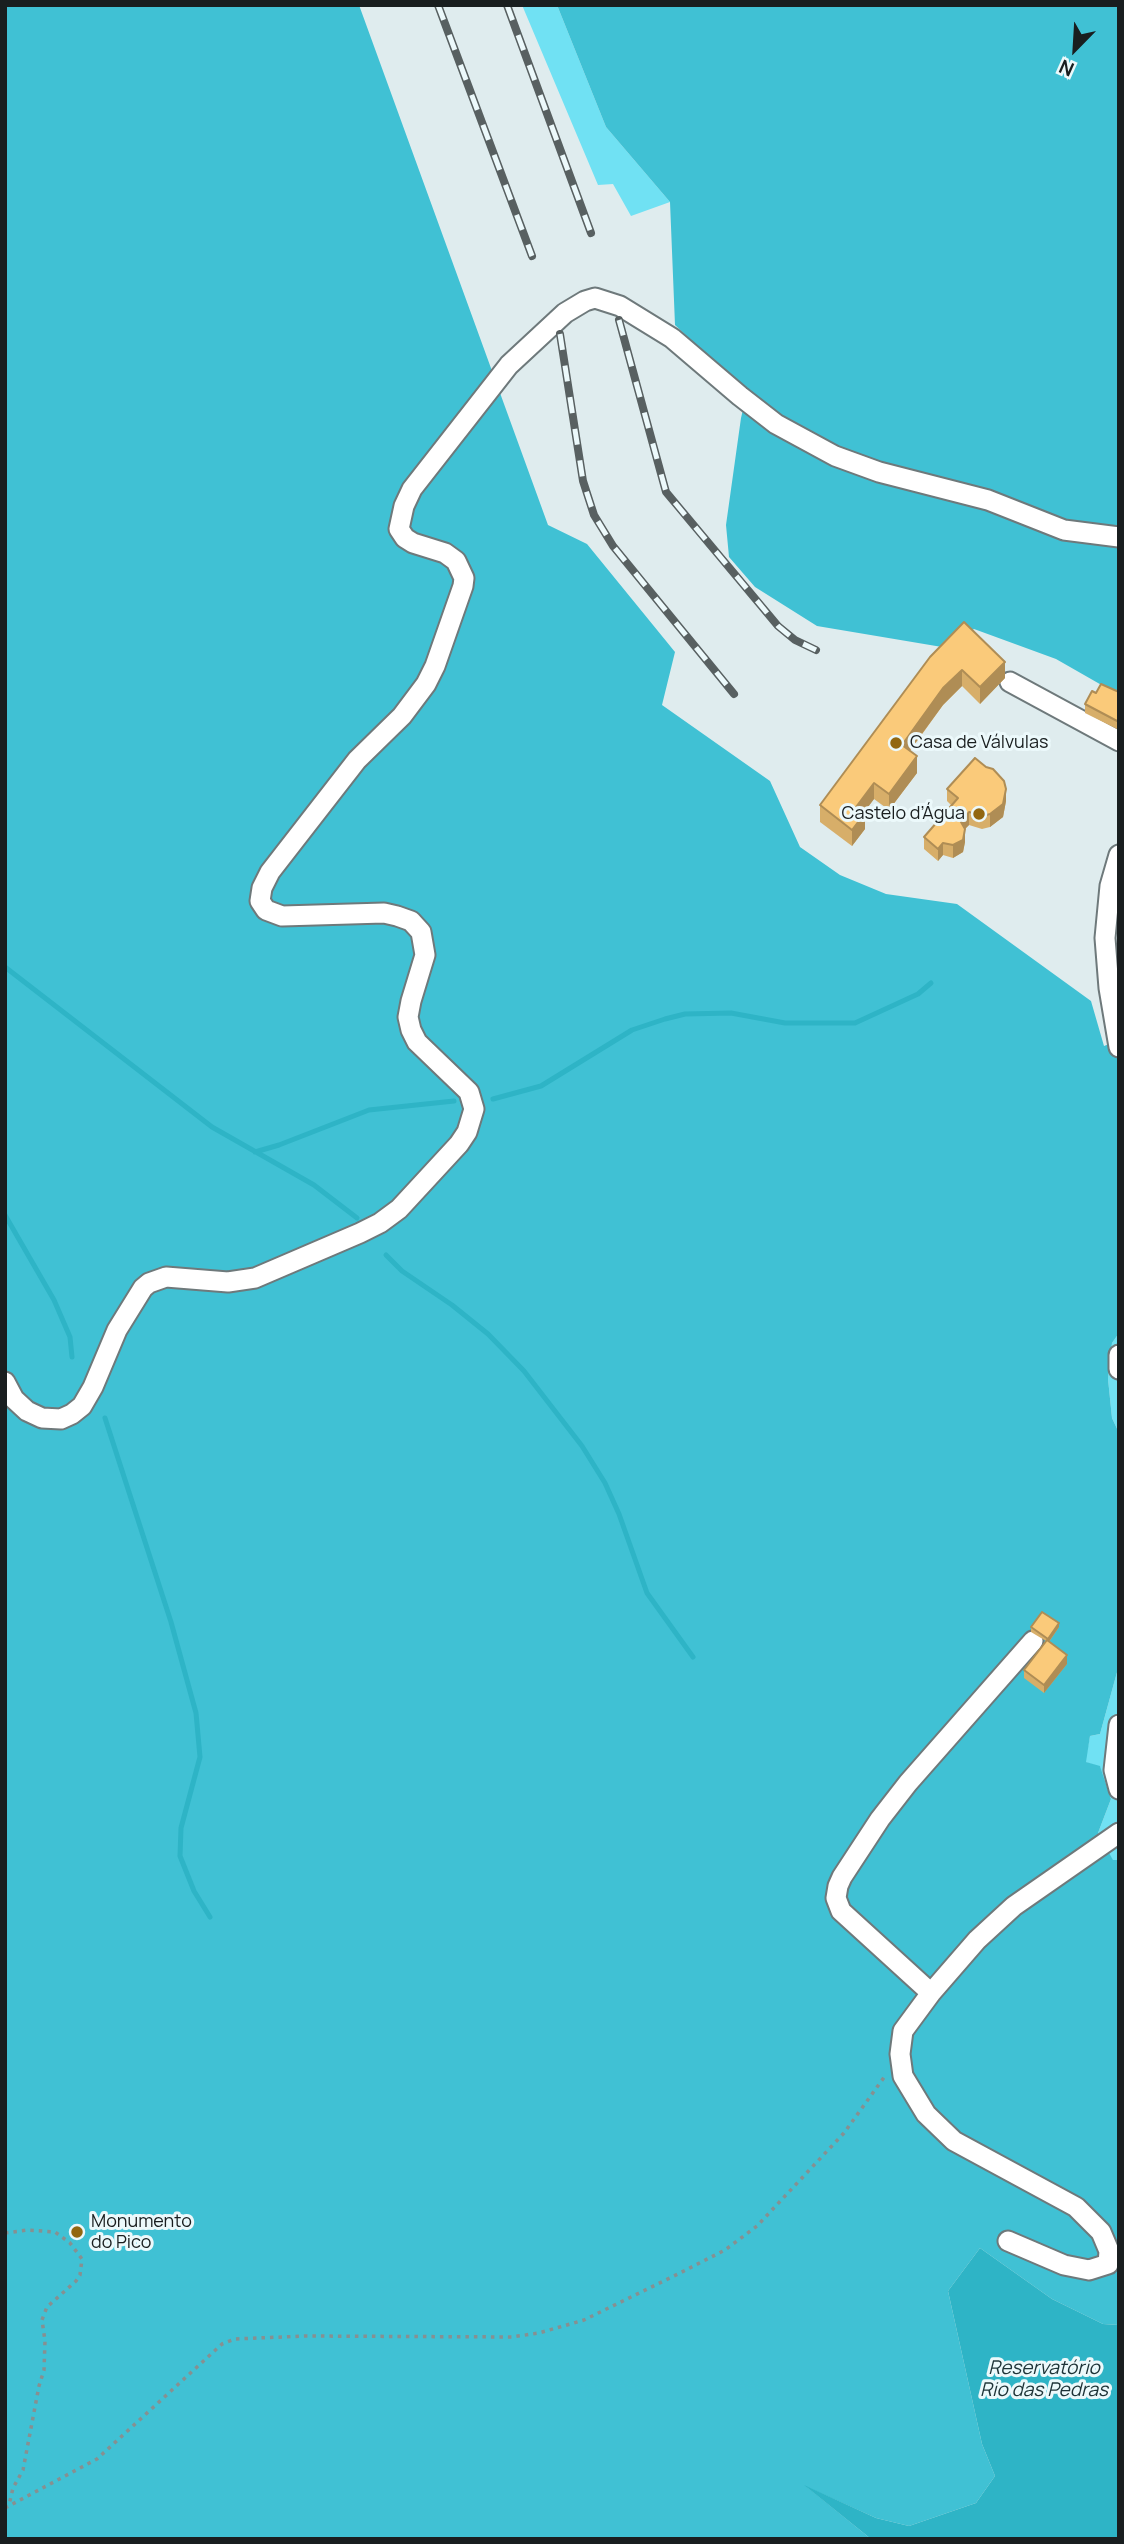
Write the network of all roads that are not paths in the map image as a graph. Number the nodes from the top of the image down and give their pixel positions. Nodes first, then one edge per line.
1 (1119, 537) edge
2 (1010, 682) dead end
3 (1119, 741) edge
4 (1119, 855) edge
5 (1119, 1047) edge
6 (1119, 1355) edge
7 (1119, 1369) edge
8 (5, 1382) edge
9 (1033, 1641) dead end
10 (1119, 1725) edge
11 (1119, 1789) edge
12 (1119, 1833) edge
13 (931, 1993) junction
14 (1008, 2241) dead end

1 - 8 street
2 - 3 street
4 - 5 street
6 - 7 street
9 - 13 street
10 - 11 street
12 - 13 street
13 - 14 street

